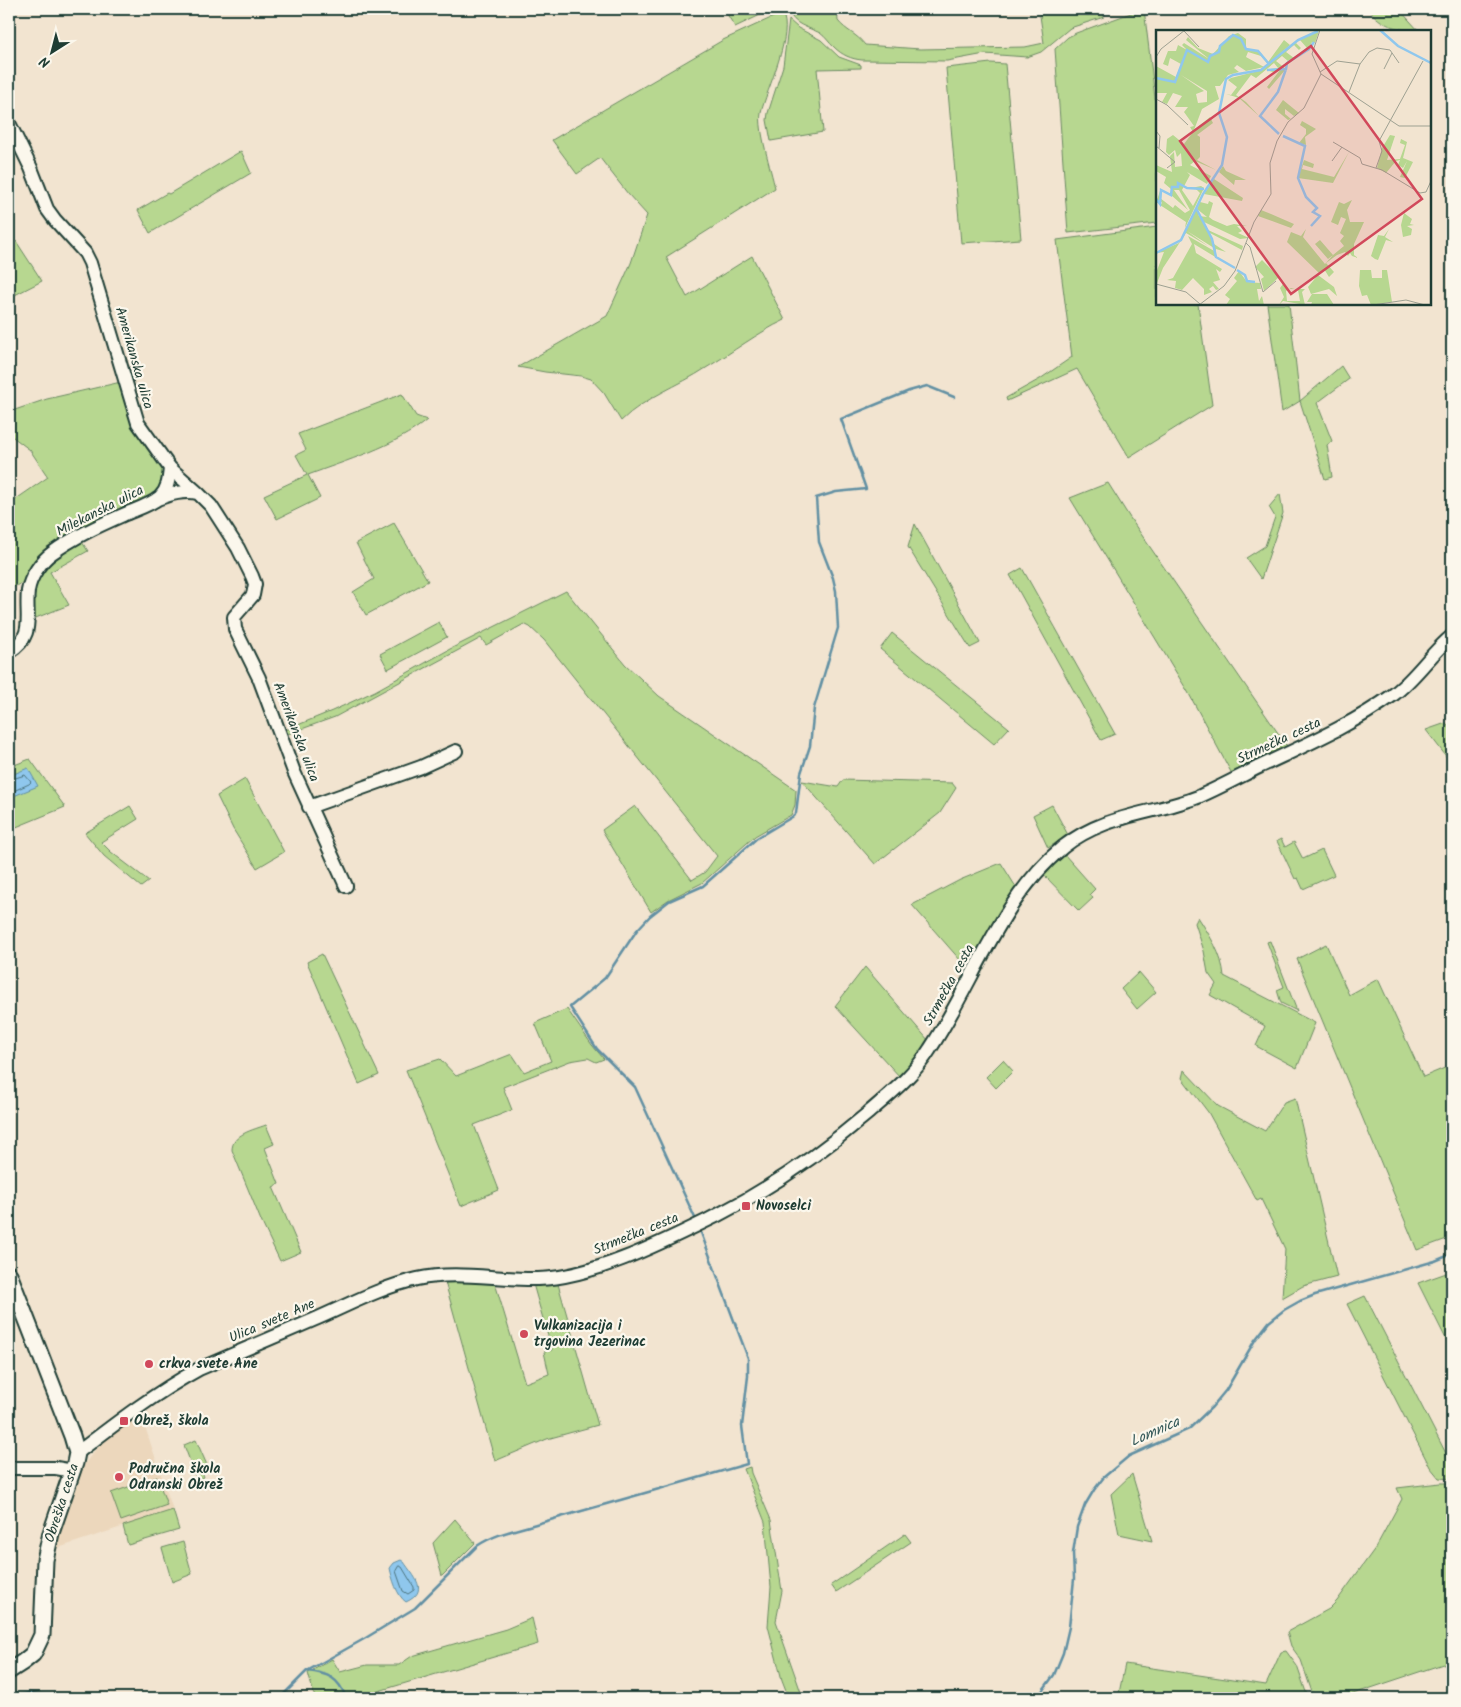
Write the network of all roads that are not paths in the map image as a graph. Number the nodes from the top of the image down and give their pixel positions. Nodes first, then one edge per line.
1 (9, 123) edge
2 (170, 468) junction
3 (198, 493) junction
4 (157, 499) junction
5 (1452, 636) edge
6 (9, 652) edge
7 (456, 751) dead end
8 (310, 807) junction
9 (346, 886) dead end
10 (9, 1274) edge
11 (441, 1275) joint
12 (77, 1453) junction
13 (9, 1468) edge
14 (73, 1470) junction
15 (9, 1671) edge

1 - 2 street, Amerikanska ulica
2 - 3 street, Amerikanska ulica
2 - 4 street, Milekanska ulica
3 - 4 street, Milekanska ulica
3 - 8 street, Amerikanska ulica
4 - 6 street, Milekanska ulica
5 - 11 street, Strmečka cesta
7 - 8 street
8 - 9 street, Amerikanska ulica
10 - 12 main road, Obreška cesta
11 - 12 street, Ulica svete Ane
12 - 14 main road, Obreška cesta
13 - 14 street
14 - 15 main road, Obreška cesta

